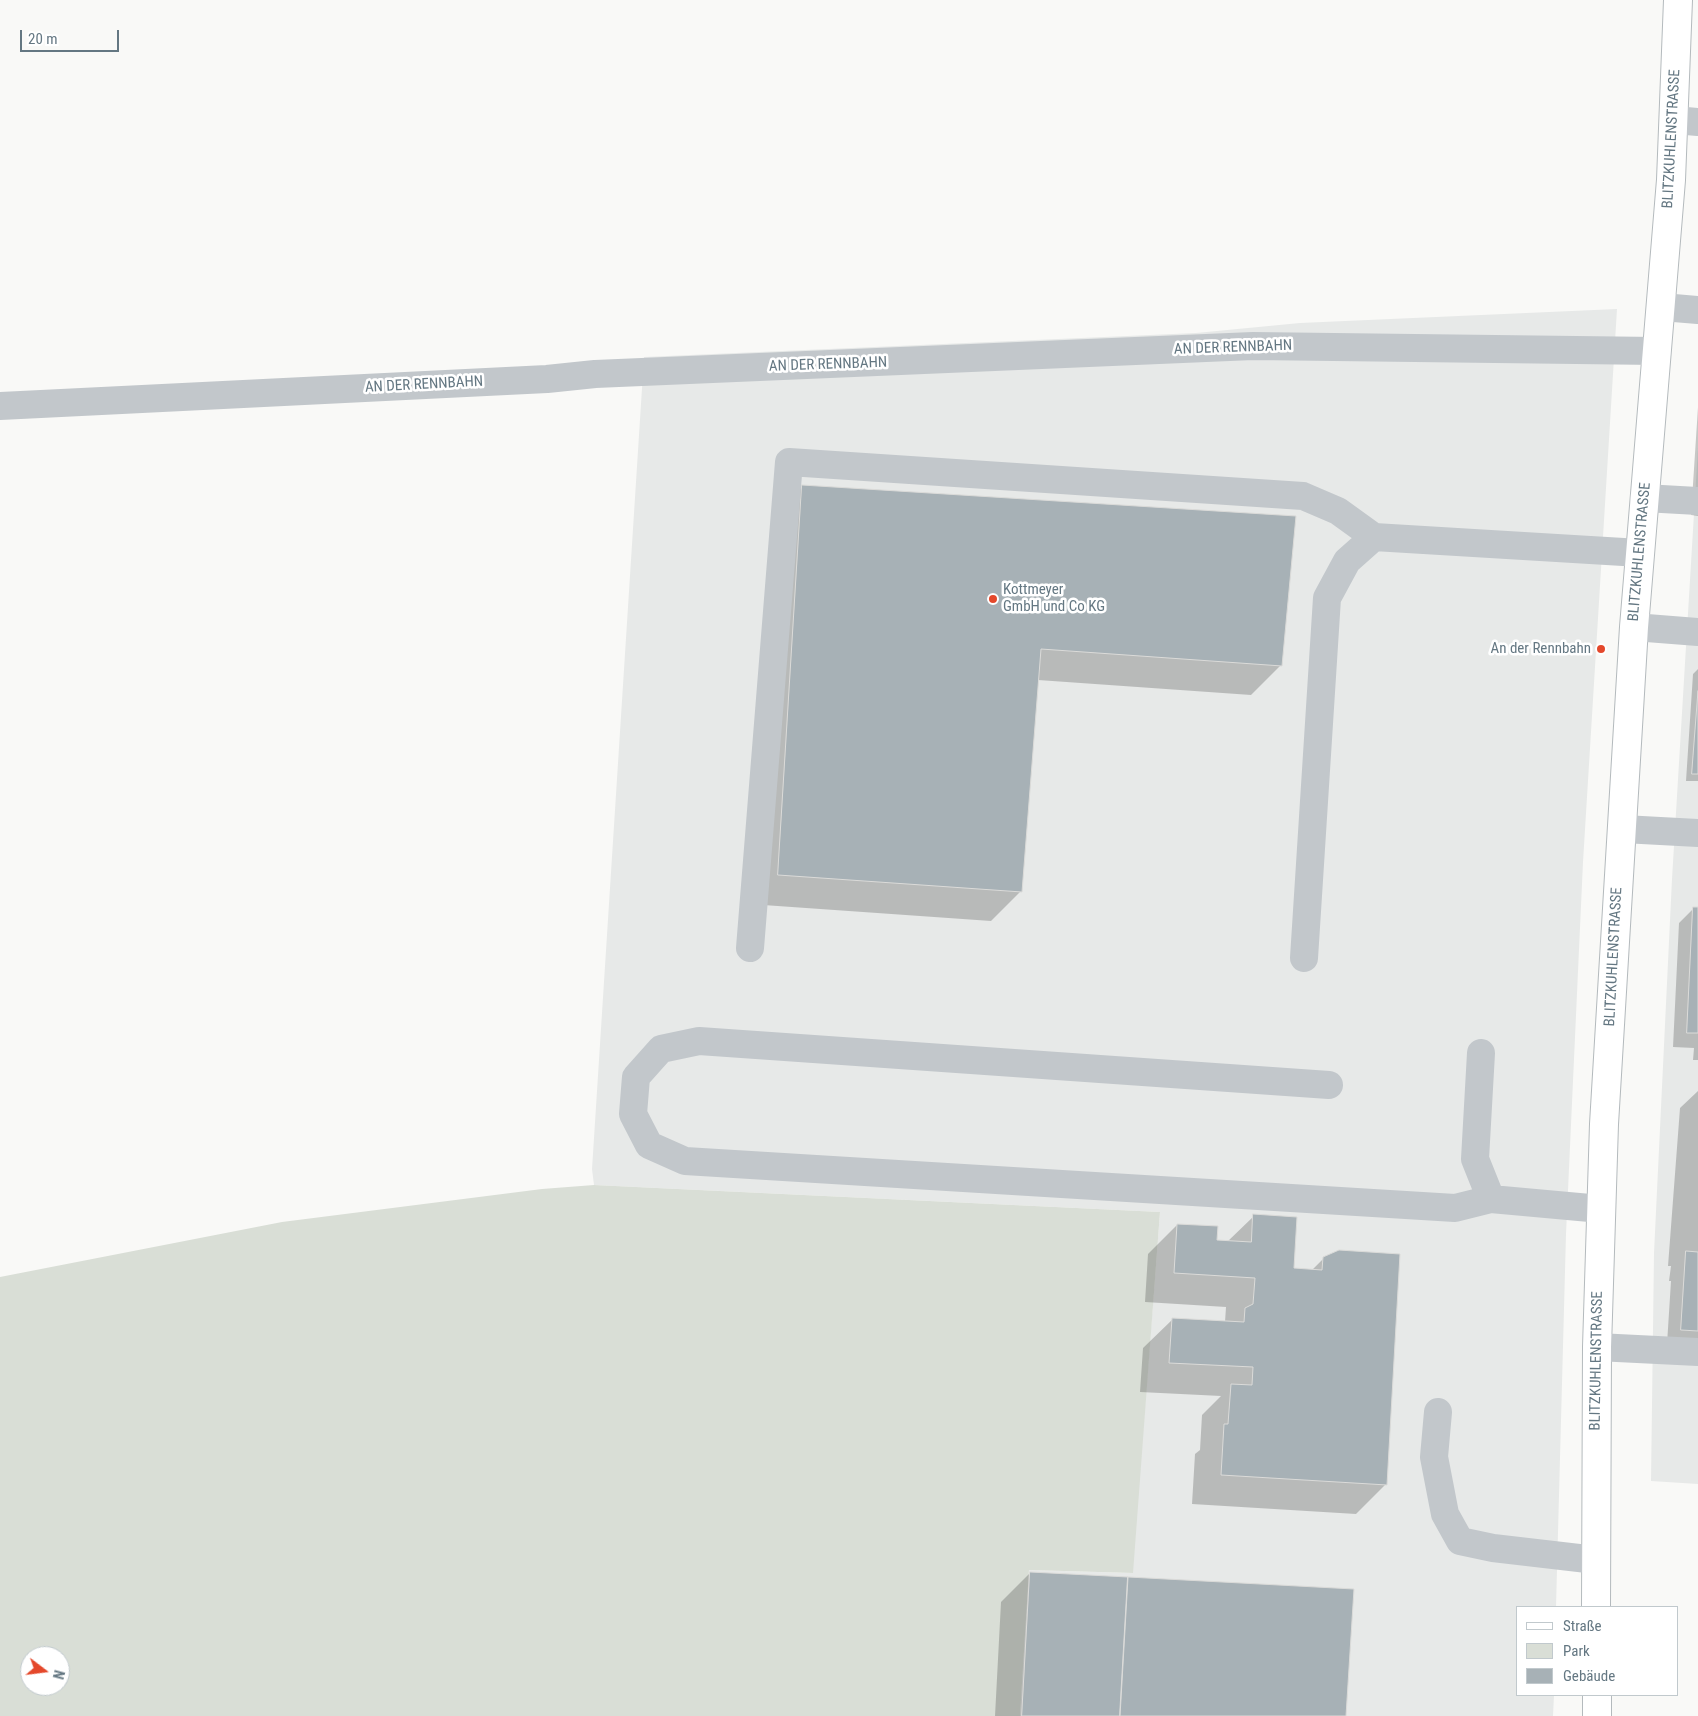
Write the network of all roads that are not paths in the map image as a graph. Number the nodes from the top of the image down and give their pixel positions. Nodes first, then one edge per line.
1 (1678, 0) edge
2 (1686, 121) edge
3 (1662, 307) junction
4 (1698, 310) edge
5 (1658, 351) junction
6 (0, 406) edge
7 (1644, 498) junction
8 (1698, 500) edge
9 (1374, 537) junction
10 (1640, 553) junction
11 (1634, 627) junction
12 (1698, 632) edge
13 (1622, 829) junction
14 (1698, 833) edge
15 (750, 948) dead end
16 (1304, 958) dead end
17 (1481, 1053) dead end
18 (1329, 1085) dead end
19 (1491, 1199) junction
20 (1601, 1209) junction
21 (1597, 1347) junction
22 (1698, 1352) edge
23 (1438, 1412) dead end
24 (1596, 1560) junction
25 (1596, 1606) edge
26 (1597, 1696) edge
27 (1597, 1716) edge

1 - 2 main road, BLITZKUHLENSTRASSE
2 - 3 main road, BLITZKUHLENSTRASSE
3 - 4 lane
3 - 5 main road, BLITZKUHLENSTRASSE
5 - 6 lane, AN DER RENNBAHN
5 - 7 main road, BLITZKUHLENSTRASSE
7 - 8 lane
7 - 10 main road, BLITZKUHLENSTRASSE
9 - 10 lane
9 - 15 lane
9 - 16 lane
10 - 11 main road, BLITZKUHLENSTRASSE
11 - 12 lane
11 - 13 main road, BLITZKUHLENSTRASSE
13 - 14 lane
13 - 20 main road, BLITZKUHLENSTRASSE
17 - 19 lane
18 - 19 lane
19 - 20 lane
20 - 21 main road, BLITZKUHLENSTRASSE
21 - 22 lane
21 - 24 main road, BLITZKUHLENSTRASSE
23 - 24 lane
24 - 25 main road, BLITZKUHLENSTRASSE
26 - 27 main road

